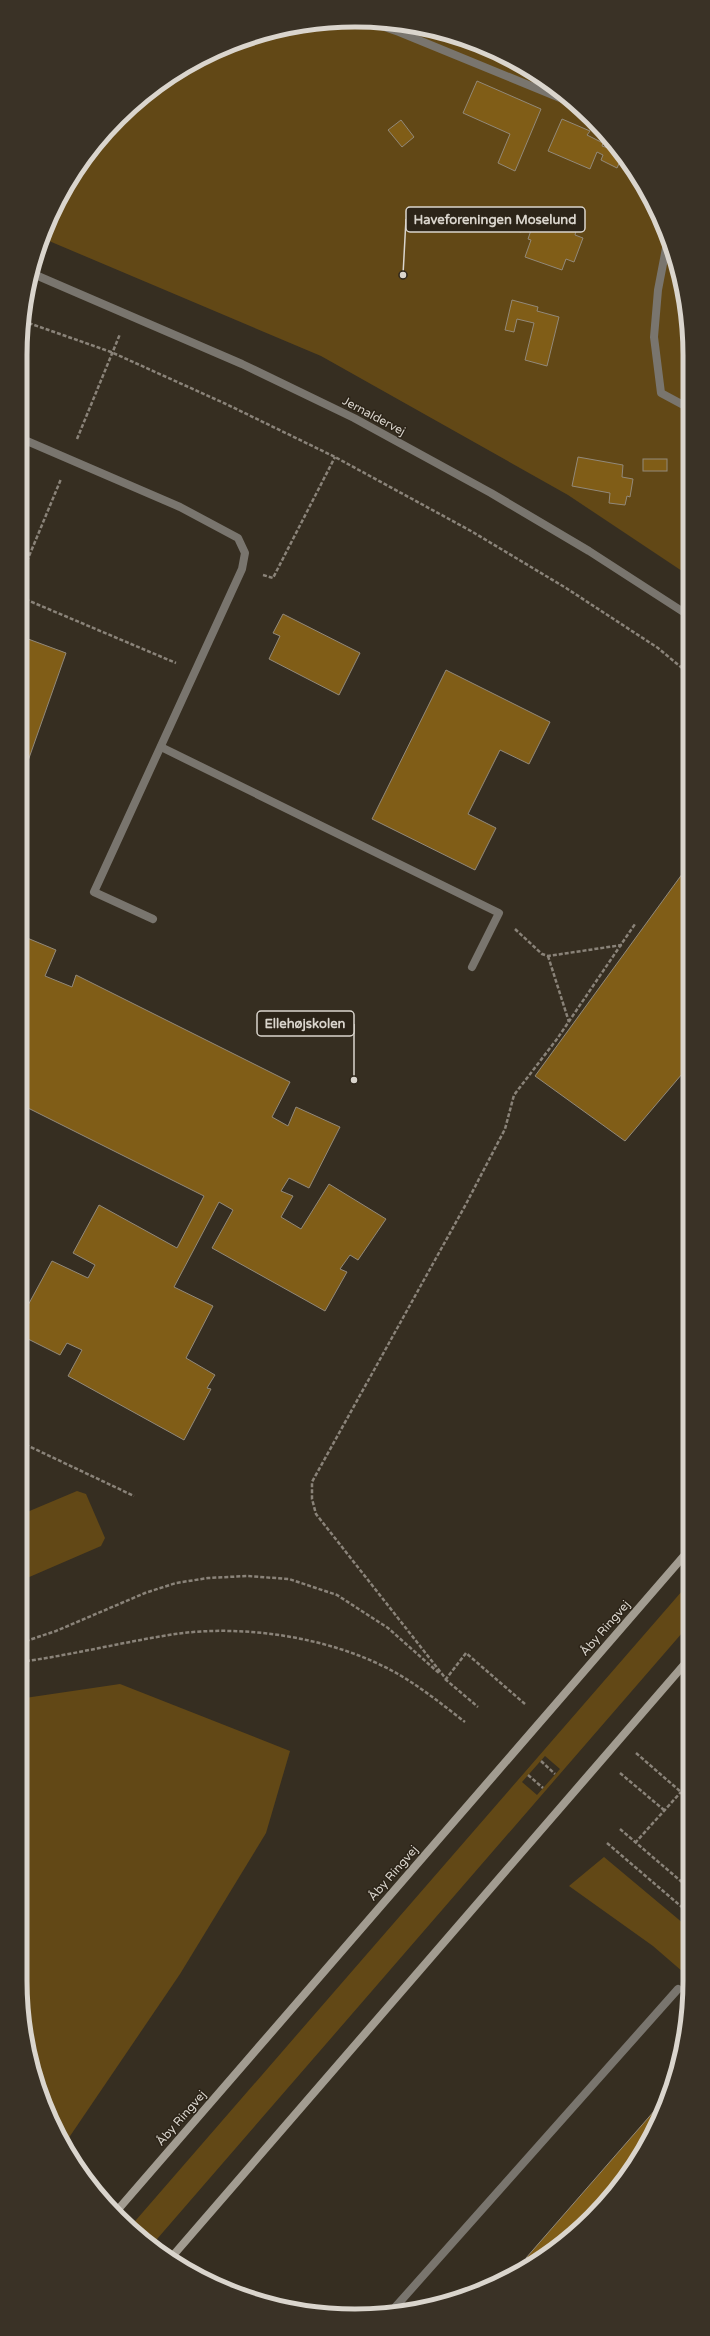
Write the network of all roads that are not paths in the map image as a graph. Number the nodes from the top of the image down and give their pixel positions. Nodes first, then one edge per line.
1 (406, 31) edge
2 (557, 96) edge
3 (665, 248) edge
4 (37, 275) edge
5 (683, 405) edge
6 (27, 441) edge
7 (683, 613) edge
8 (161, 747) junction
9 (153, 918) dead end
10 (472, 967) dead end
11 (683, 1557) edge
12 (683, 1667) edge
13 (678, 1990) dead end
14 (119, 2209) edge
15 (174, 2255) edge
16 (396, 2306) edge

1 - 2 street
3 - 5 street
4 - 7 street, Jernaldervej
6 - 8 street
8 - 9 street
8 - 10 street
11 - 14 main road, Åby Ringvej
12 - 15 main road
13 - 16 street

